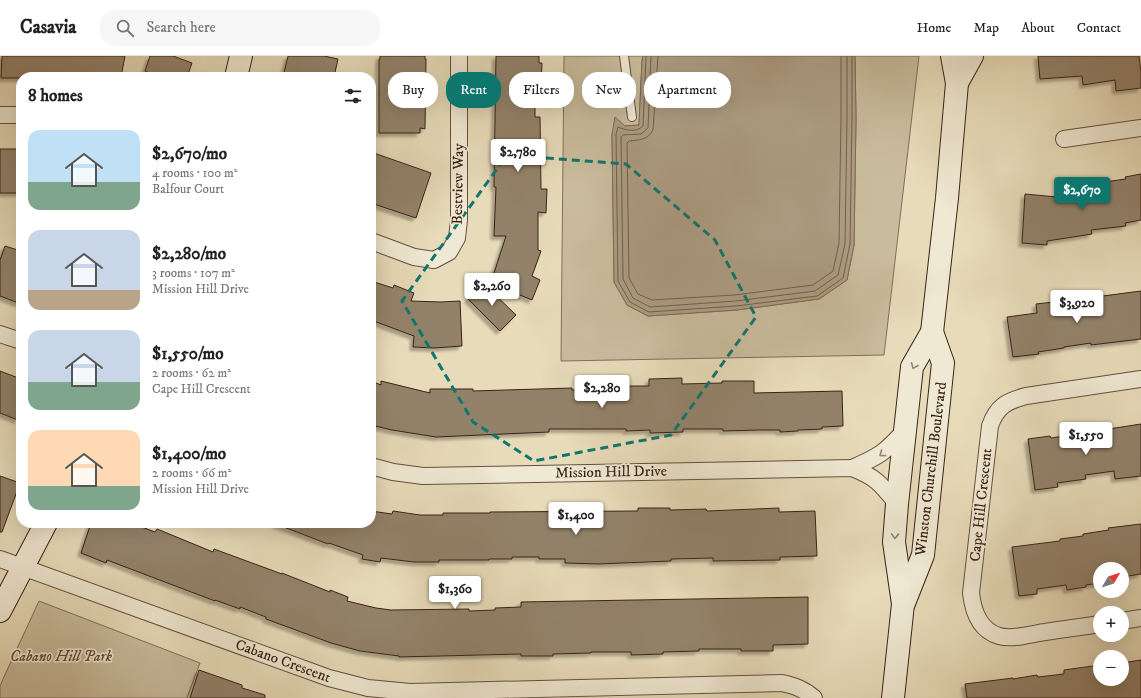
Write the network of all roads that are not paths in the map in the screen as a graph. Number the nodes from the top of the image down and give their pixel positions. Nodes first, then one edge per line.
1 (240, 56) edge
2 (459, 56) edge
3 (624, 56) edge
4 (952, 56) edge
5 (972, 56) edge
6 (237, 72) edge
7 (956, 83) junction
8 (0, 115) edge
9 (16, 115) edge
10 (632, 117) dead end
11 (1141, 128) edge
12 (1064, 139) dead end
13 (376, 243) edge
14 (932, 332) junction
15 (0, 334) edge
16 (16, 339) edge
17 (1141, 379) edge
18 (905, 430) junction
19 (376, 467) edge
20 (852, 468) junction
21 (897, 504) junction
22 (43, 528) edge
23 (0, 559) edge
24 (23, 567) junction
25 (903, 604) junction
26 (0, 611) edge
27 (1141, 618) edge
28 (1129, 620) edge
29 (1093, 625) edge
30 (814, 698) edge
31 (893, 698) edge

1 - 6 main road
2 - 13 street, Bestview Way
3 - 10 lane
4 - 7 main road, Winston Churchill Boulevard
5 - 7 main road, Winston Churchill Boulevard
7 - 14 main road, Winston Churchill Boulevard
8 - 9 street
11 - 12 street
14 -> 18 main road, Winston Churchill Boulevard
14 - 25 main road, Winston Churchill Boulevard
15 - 16 street
17 - 29 street, Cape Hill Crescent
18 -> 20 street, Mission Hill Drive
18 - 21 main road, Winston Churchill Boulevard
19 - 20 street, Mission Hill Drive
20 - 21 street, Mission Hill Drive
21 -> 25 main road, Winston Churchill Boulevard
22 - 24 main road
23 - 24 street, Cabano Crescent
24 - 26 main road
24 - 30 street, Cabano Crescent
25 - 31 main road, Winston Churchill Boulevard
27 - 28 street

